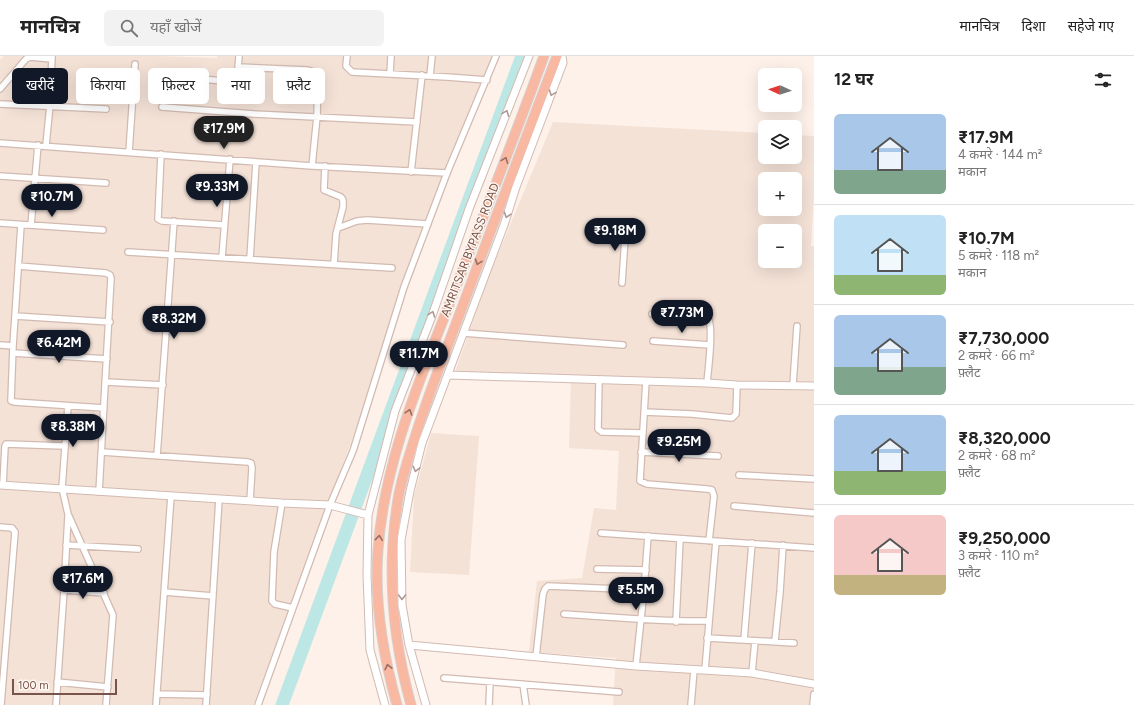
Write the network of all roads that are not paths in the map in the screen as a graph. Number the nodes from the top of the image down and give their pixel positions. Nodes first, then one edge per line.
1 (239, 56) edge
2 (347, 56) edge
3 (391, 56) edge
4 (432, 56) edge
5 (496, 56) edge
6 (529, 56) edge
7 (544, 56) edge
8 (557, 56) edge
9 (562, 56) edge
10 (52, 58) edge
11 (135, 64) dead end
12 (239, 66) junction
13 (390, 74) junction
14 (422, 75) junction
15 (430, 76) junction
16 (209, 80) edge
17 (487, 80) junction
18 (0, 89) edge
19 (0, 104) edge
20 (50, 105) junction
21 (162, 107) dead end
22 (106, 109) dead end
23 (317, 116) junction
24 (417, 122) junction
25 (0, 142) edge
26 (38, 145) junction
27 (46, 145) junction
28 (129, 152) junction
29 (162, 154) junction
30 (230, 159) junction
31 (256, 162) junction
32 (312, 166) junction
33 (325, 166) junction
34 (412, 172) junction
35 (447, 174) junction
36 (0, 176) edge
37 (36, 178) junction
38 (106, 183) dead end
39 (174, 221) junction
40 (0, 223) edge
41 (626, 223) dead end
42 (428, 224) junction
43 (21, 225) junction
44 (31, 225) junction
45 (224, 225) junction
46 (338, 228) junction
47 (102, 230) dead end
48 (128, 252) dead end
49 (171, 255) junction
50 (222, 257) junction
51 (250, 259) junction
52 (334, 264) junction
53 (18, 266) junction
54 (392, 268) dead end
55 (622, 283) dead end
56 (652, 314) dead end
57 (15, 316) junction
58 (110, 322) junction
59 (797, 326) dead end
60 (463, 333) junction
61 (653, 341) dead end
62 (0, 345) edge
63 (624, 345) dead end
64 (710, 345) junction
65 (13, 346) junction
66 (13, 353) junction
67 (107, 359) junction
68 (448, 375) junction
69 (599, 380) junction
70 (646, 381) junction
71 (106, 382) junction
72 (707, 383) junction
73 (163, 385) junction
74 (737, 385) junction
75 (793, 386) junction
76 (814, 386) edge
77 (68, 406) junction
78 (104, 408) junction
79 (644, 412) junction
80 (643, 433) junction
81 (64, 446) junction
82 (102, 452) junction
83 (641, 452) junction
84 (157, 456) junction
85 (718, 456) dead end
86 (739, 475) dead end
87 (814, 479) edge
88 (2, 485) edge
89 (62, 488) junction
90 (99, 492) junction
91 (171, 496) junction
92 (219, 499) junction
93 (250, 501) junction
94 (282, 503) junction
95 (330, 505) junction
96 (734, 506) dead end
97 (814, 513) edge
98 (68, 514) junction
99 (366, 514) junction
100 (0, 527) edge
101 (601, 533) dead end
102 (648, 536) junction
103 (680, 539) junction
104 (709, 541) junction
105 (716, 541) junction
106 (752, 543) junction
107 (66, 545) junction
108 (81, 545) junction
109 (783, 545) junction
110 (814, 548) edge
111 (138, 549) dead end
112 (597, 568) dead end
113 (646, 570) junction
114 (64, 590) junction
115 (644, 590) junction
116 (164, 592) junction
117 (104, 593) junction
118 (213, 596) junction
119 (293, 608) junction
120 (564, 614) dead end
121 (641, 620) junction
122 (708, 621) junction
123 (676, 622) junction
124 (707, 638) junction
125 (744, 640) junction
126 (755, 641) junction
127 (775, 641) junction
128 (794, 643) dead end
129 (409, 645) junction
130 (536, 657) junction
131 (636, 666) junction
132 (694, 670) junction
133 (705, 670) junction
134 (752, 673) junction
135 (444, 678) dead end
136 (57, 682) junction
137 (490, 682) junction
138 (523, 684) junction
139 (814, 684) edge
140 (108, 687) junction
141 (619, 692) dead end
142 (157, 694) junction
143 (814, 694) edge
144 (207, 695) junction
145 (1, 705) edge
146 (56, 705) edge
147 (106, 705) edge
148 (156, 705) edge
149 (206, 705) edge
150 (258, 705) edge
151 (385, 705) edge
152 (397, 705) edge
153 (411, 705) edge
154 (426, 705) edge
155 (489, 705) edge
156 (526, 705) edge
157 (691, 705) edge
158 (813, 705) edge

1 - 12 street
2 - 13 street
3 - 13 street
4 - 15 street
5 - 17 street
99 -> 6 street
152 -> 7 highway, AMRITSAR BYPASS ROAD
8 -> 153 highway, AMRITSAR BYPASS ROAD
9 -> 60 street
10 - 18 street
10 - 20 street
11 - 28 street
12 - 16 street
12 - 23 street
13 - 14 street
14 - 15 street
14 - 24 street
15 - 17 street
17 - 35 street
19 - 20 street
20 - 22 street
20 - 27 street
21 - 23 street
23 - 24 street
23 - 32 street
24 - 34 street
25 - 26 street
26 - 27 street
26 - 37 street
27 - 28 street
28 - 29 street
29 - 30 street
29 - 39 street
30 - 31 street
30 - 45 street
31 - 32 street
31 - 51 street
32 - 33 street
33 - 34 street
33 - 46 street
34 - 35 street
35 - 42 street
36 - 37 street
37 - 38 street
37 - 44 street
39 - 45 street
39 - 49 street
40 - 43 street
41 - 55 street
42 - 46 street
42 - 95 street
43 - 44 street
43 - 53 street
44 - 47 street
45 - 50 street
46 - 52 street
48 - 49 street
49 - 50 street
49 - 73 street
50 - 51 street
51 - 52 street
52 - 54 street
53 - 57 street
53 - 58 street
56 - 64 street
57 - 58 street
57 - 65 street
58 - 67 street
59 - 75 street
60 - 63 street
60 - 68 street
61 - 64 street
62 - 65 street
64 - 72 street
65 - 66 street
66 - 67 street
66 - 77 street
67 - 71 street
68 - 69 street
68 -> 129 street
69 - 70 street
69 - 80 street
70 - 72 street
70 - 79 street
71 - 73 street
71 - 78 street
72 - 74 street
73 - 84 street
74 - 75 street
74 - 79 street
75 - 76 street
77 - 78 street
77 - 81 street
78 - 82 street
79 - 80 street
80 - 83 street
81 - 88 street
81 - 89 street
82 - 84 street
82 - 90 street
83 - 85 street
83 - 104 street
84 - 93 street
86 - 87 street
88 - 89 street
89 - 90 street
89 - 98 street
90 - 91 street
91 - 92 street
91 - 116 street
92 - 93 street
92 - 118 street
93 - 94 street
94 - 95 street
94 - 119 street
95 - 99 street
95 - 119 street
96 - 97 street
98 - 107 street
98 - 108 street
99 - 151 street
100 - 145 street
101 - 102 street
102 - 103 street
102 - 113 street
103 - 104 street
103 - 123 street
104 - 105 street
105 - 106 street
105 - 122 street
106 - 109 street
106 - 125 street
107 - 108 street
107 - 114 street
108 - 111 street
108 - 117 street
109 - 110 street
109 - 127 street
112 - 113 street
113 - 115 street
114 - 117 street
114 - 136 street
115 - 121 street
115 - 130 street
116 - 118 street
116 - 142 street
117 - 140 street
118 - 144 street
119 - 150 street
120 - 121 street
121 - 123 street
121 - 131 street
122 - 123 street
122 - 124 street
124 - 125 street
124 - 133 street
125 - 126 street
126 - 127 street
126 - 134 street
127 - 128 street
129 - 130 street
129 - 154 street
130 - 131 street
131 - 132 street
132 - 133 street
132 - 157 street
133 - 134 street
134 - 139 street
135 - 137 street
136 - 140 street
136 - 146 street
137 - 138 street
137 - 155 street
138 - 141 street
138 - 156 street
140 - 147 street
142 - 144 street
142 - 148 street
143 - 158 street
144 - 149 street

